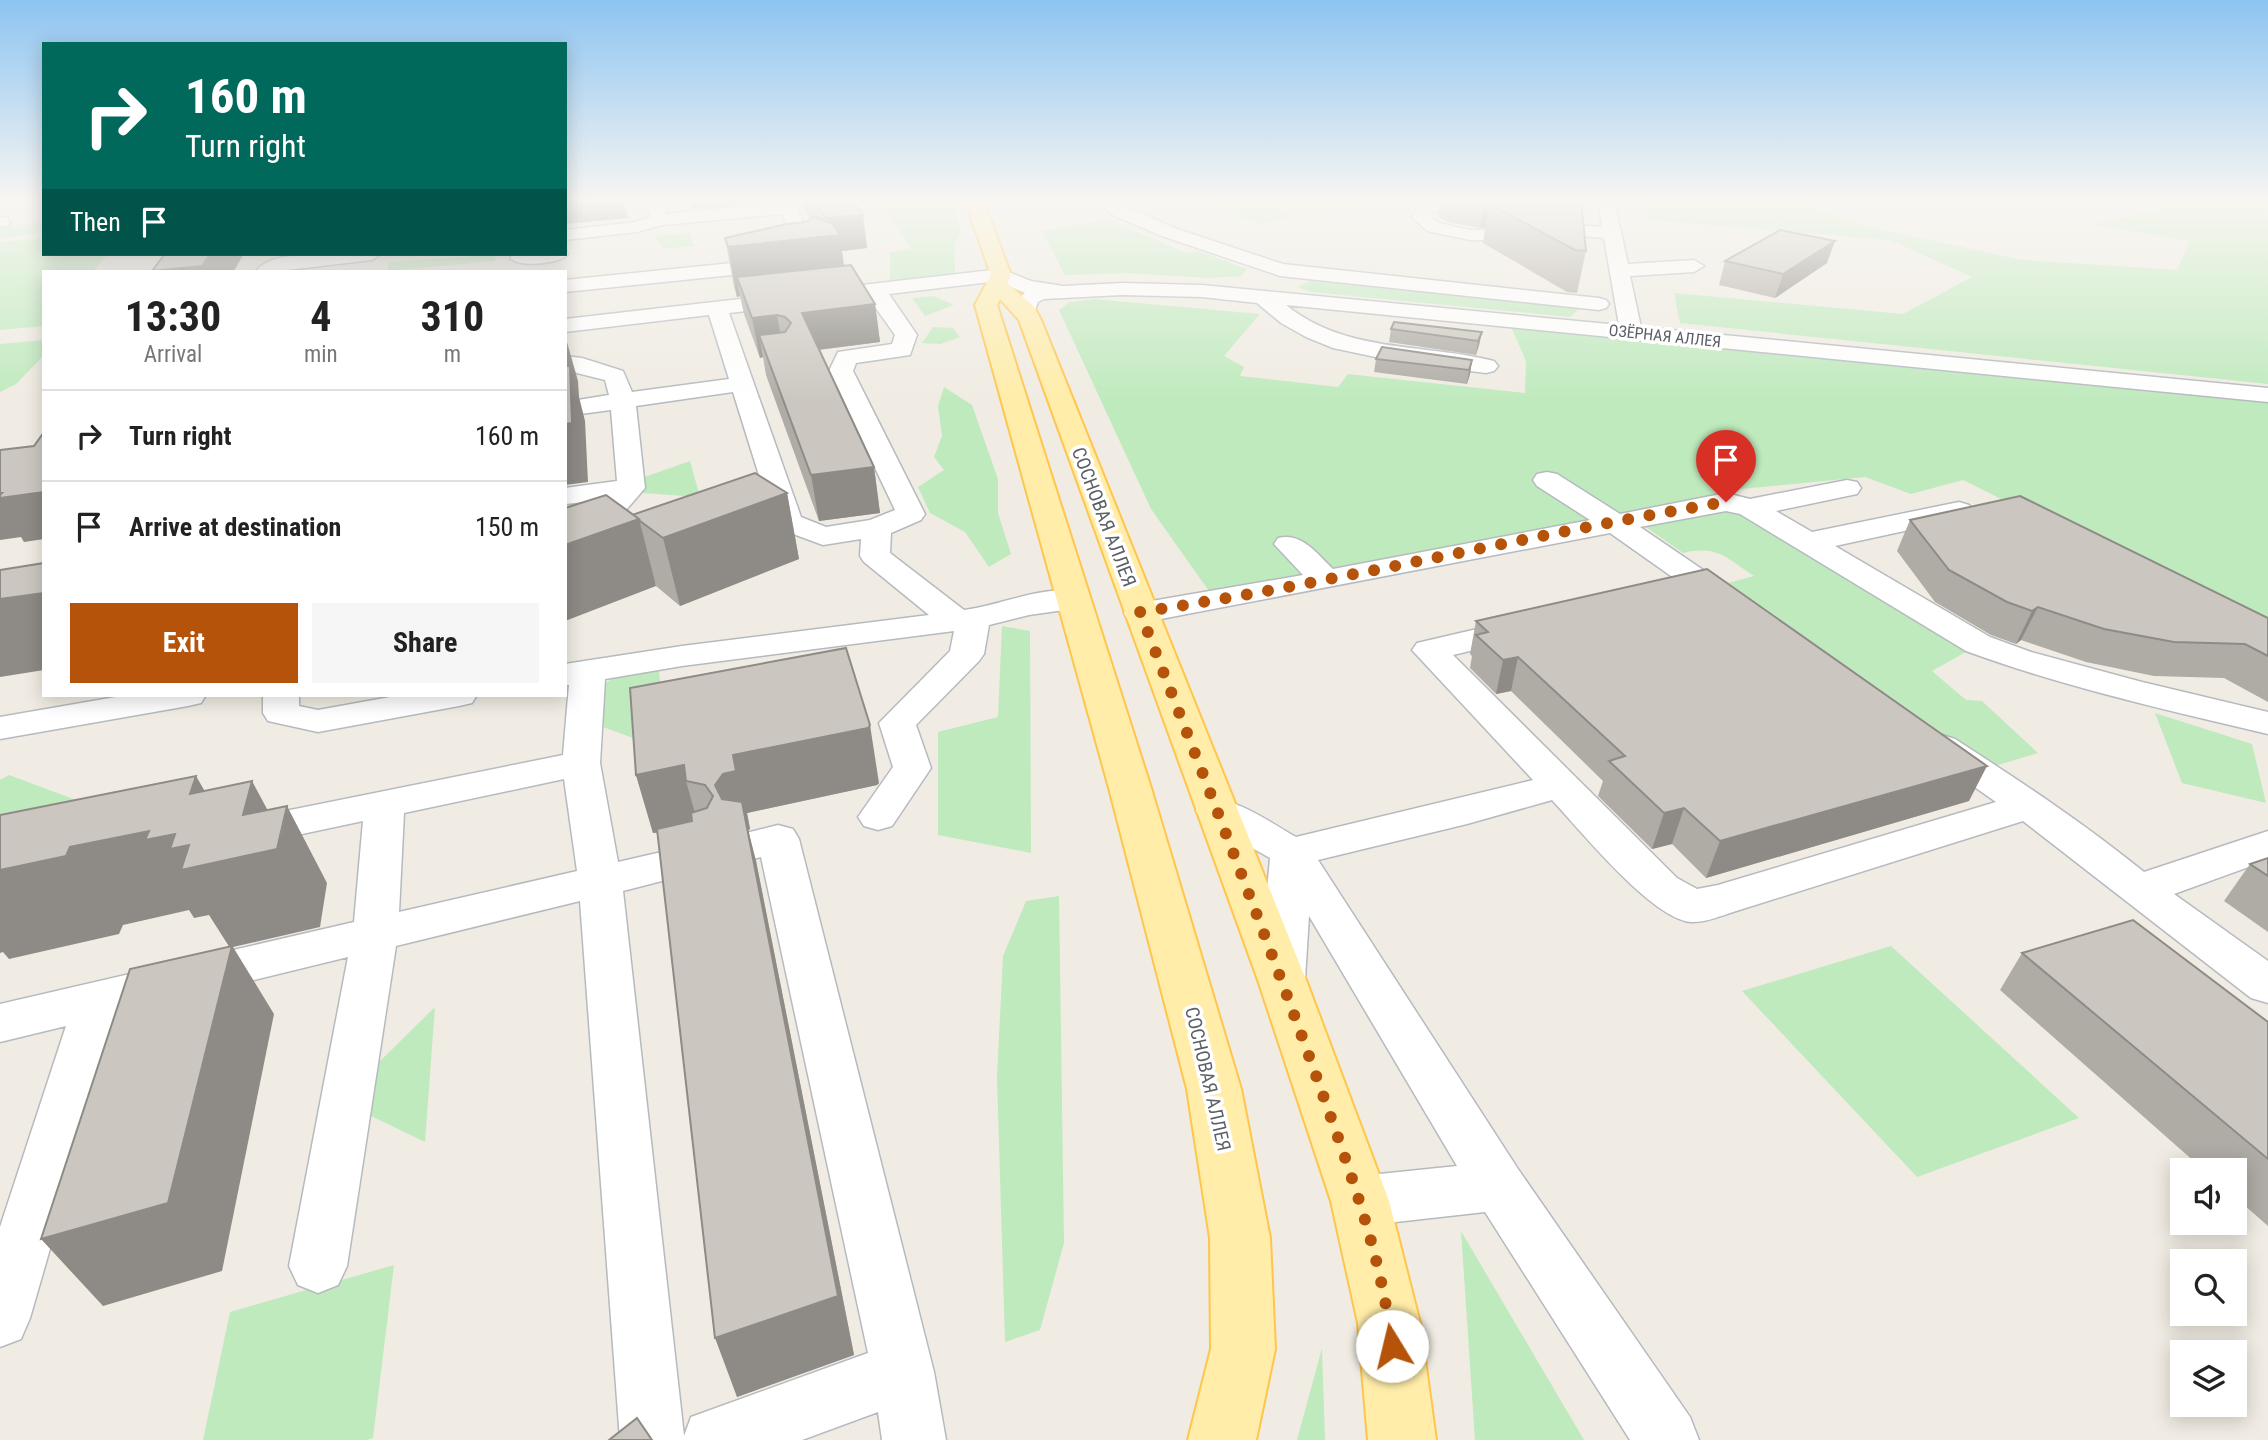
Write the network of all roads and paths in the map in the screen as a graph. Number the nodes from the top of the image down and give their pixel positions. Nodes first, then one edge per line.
1 (751, 267) edge
2 (1000, 267) edge
3 (1272, 267) edge
4 (1618, 267) edge
5 (1651, 267) edge
6 (1280, 270) junction
7 (1619, 271) junction
8 (1005, 281) junction
9 (567, 286) edge
10 (873, 290) junction
11 (1061, 291) junction
12 (1264, 297) junction
13 (1599, 304) dead end
14 (717, 308) junction
15 (1026, 312) junction
16 (567, 326) edge
17 (1631, 333) junction
18 (567, 363) edge
19 (1486, 366) dead end
20 (746, 374) junction
21 (2268, 395) edge
22 (622, 400) junction
23 (567, 408) edge
24 (1547, 480) dead end
25 (631, 488) junction
26 (1847, 488) dead end
27 (567, 496) edge
28 (1990, 504) edge
29 (1750, 508) junction
30 (788, 522) junction
31 (1613, 522) junction
32 (748, 528) edge
33 (876, 528) junction
34 (567, 532) edge
35 (1809, 542) junction
36 (1289, 544) dead end
37 (1326, 580) junction
38 (1706, 587) junction
39 (1667, 596) edge
40 (1074, 600) junction
41 (1140, 612) junction
42 (965, 620) junction
43 (1754, 620) edge
44 (1548, 623) edge
45 (576, 673) edge
46 (42, 695) edge
47 (177, 697) edge
48 (281, 697) edge
49 (448, 697) edge
50 (0, 702) edge
51 (2268, 723) edge
52 (1915, 728) edge
53 (0, 729) edge
54 (581, 763) junction
55 (1561, 785) junction
56 (384, 804) junction
57 (2029, 806) junction
58 (1216, 811) junction
59 (878, 817) dead end
60 (209, 839) edge
61 (2268, 845) edge
62 (1291, 852) junction
63 (600, 881) junction
64 (2138, 890) junction
65 (375, 935) junction
66 (1282, 980) junction
67 (2268, 985) edge
68 (98, 1001) junction
69 (0, 1023) edge
70 (1499, 1186) junction
71 (1360, 1201) junction
72 (318, 1266) dead end
73 (0, 1318) edge
74 (902, 1372) junction
75 (652, 1440) edge
76 (714, 1440) edge
77 (914, 1440) edge
78 (1222, 1440) edge
79 (1402, 1440) edge
80 (1667, 1440) edge

1 - 9 street
2 - 8 main road, СОСНОВАЯ АЛЛЕЯ
3 - 6 street
4 - 7 street
5 - 7 street
6 - 12 street
6 - 13 street
7 - 17 street
8 - 10 street
8 - 11 street
8 - 15 main road, СОСНОВАЯ АЛЛЕЯ
8 - 40 main road, СОСНОВАЯ АЛЛЕЯ
10 - 14 street
10 - 33 street
11 - 12 street, ОЗЁРНАЯ АЛЛЕЯ
11 - 15 street
12 - 17 street, ОЗЁРНАЯ АЛЛЕЯ
12 - 19 street
14 - 16 street
14 - 20 street
15 - 41 main road, СОСНОВАЯ АЛЛЕЯ
17 - 21 street, ОЗЁРНАЯ АЛЛЕЯ
18 - 22 street
20 - 22 street
20 - 30 street
22 - 23 street
22 - 25 street
24 - 31 street
25 - 27 street
25 - 34 street
26 - 29 street
28 - 35 street
29 - 31 street
29 - 35 street
30 - 32 street
30 - 33 street
31 - 37 street
31 - 38 street
33 - 42 street
35 - 51 street
36 - 37 lane
37 - 41 street
38 - 39 street
38 - 43 street
40 - 42 street
40 - 78 main road, СОСНОВАЯ АЛЛЕЯ
41 - 58 main road, СОСНОВАЯ АЛЛЕЯ
42 - 45 street
42 - 59 street
44 - 55 street
45 - 54 street
46 - 50 street
47 - 53 street
48 - 49 street
52 - 57 street
54 - 56 street
54 - 63 street
55 - 57 street
55 - 62 street
56 - 60 street
56 - 65 street
57 - 64 street
58 - 62 street
58 - 66 main road, СОСНОВАЯ АЛЛЕЯ
61 - 64 street
62 - 66 street
62 - 70 street
63 - 65 street
63 - 74 street
63 - 75 street
64 - 67 street
65 - 68 street
65 - 72 street
66 - 71 main road, СОСНОВАЯ АЛЛЕЯ
68 - 69 street
68 - 73 street
70 - 71 street
70 - 80 street
71 - 79 main road, СОСНОВАЯ АЛЛЕЯ
74 - 76 street
74 - 77 street

